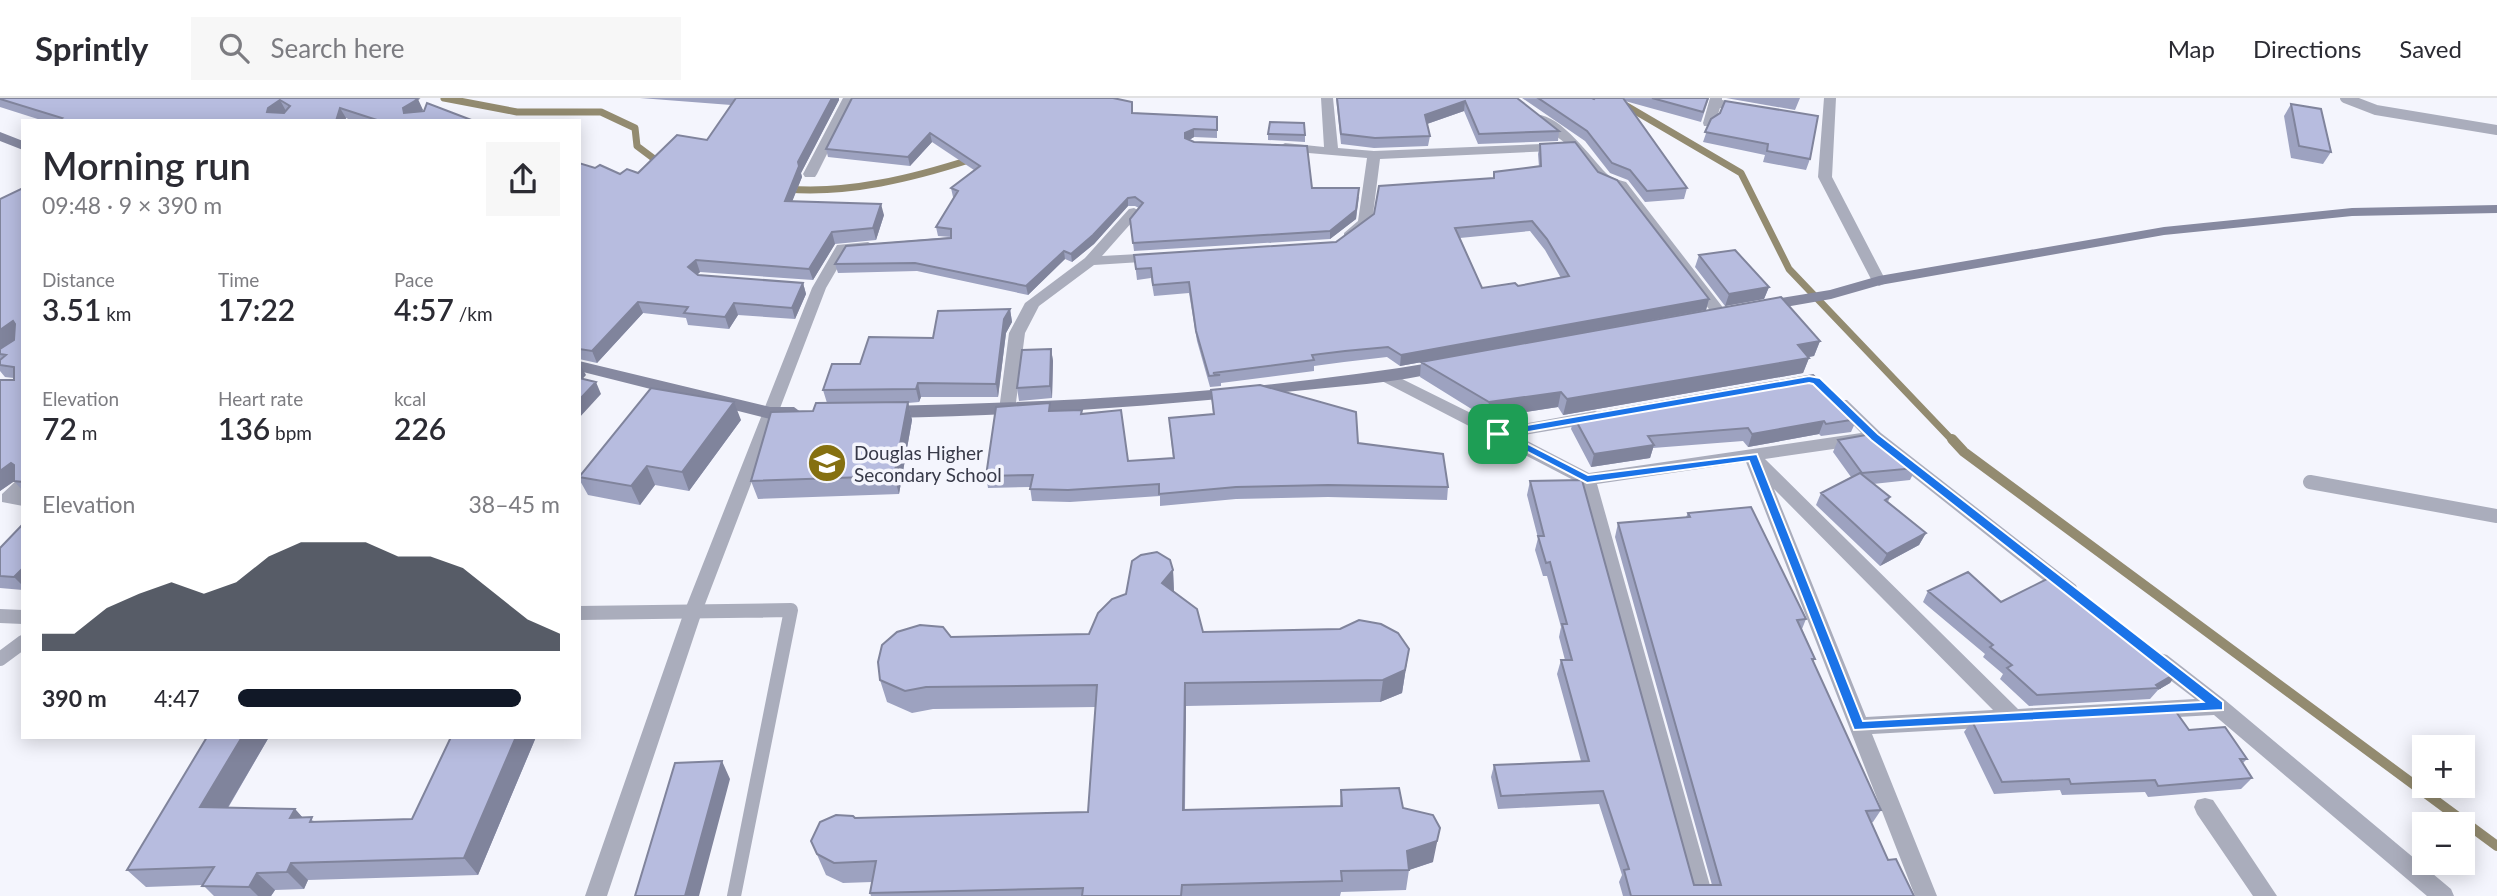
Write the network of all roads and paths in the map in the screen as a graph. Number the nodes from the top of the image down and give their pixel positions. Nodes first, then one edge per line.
1 (849, 98) edge
2 (1327, 98) edge
3 (1830, 98) edge
4 (2345, 98) edge
5 (1716, 101) edge
6 (1524, 108) edge
7 (1765, 112) edge
8 (1709, 123) edge
9 (2497, 131) edge
10 (0, 136) edge
11 (21, 145) edge
12 (1577, 146) junction
13 (1276, 147) edge
14 (1331, 149) junction
15 (1374, 155) junction
16 (810, 174) dead end
17 (2497, 209) edge
18 (1134, 212) edge
19 (880, 246) edge
20 (1335, 246) edge
21 (1172, 256) edge
22 (1090, 261) junction
23 (1879, 281) junction
24 (1453, 364) edge
25 (581, 366) edge
26 (1386, 376) junction
27 (1829, 392) edge
28 (1007, 410) junction
29 (865, 412) edge
30 (770, 413) junction
31 (811, 413) edge
32 (1606, 415) edge
33 (1498, 434) junction
34 (1875, 437) junction
35 (1753, 457) junction
36 (1587, 479) junction
37 (2310, 482) dead end
38 (21, 486) edge
39 (21, 500) edge
40 (2497, 516) edge
41 (2089, 605) edge
42 (693, 611) junction
43 (581, 612) edge
44 (0, 616) edge
45 (21, 617) edge
46 (21, 643) edge
47 (2143, 648) edge
48 (0, 659) edge
49 (2218, 706) junction
50 (2013, 717) junction
51 (1859, 726) junction
52 (2205, 807) dead end
53 (596, 896) edge
54 (734, 896) edge
55 (1702, 896) edge
56 (1926, 896) edge
57 (2266, 896) edge
58 (2443, 896) edge

1 - 16 street
2 - 14 street
3 - 23 street
4 - 9 lane
5 - 7 street
5 - 8 street
6 - 12 street
10 - 11 street
12 - 15 street
12 - 23 street
13 - 14 street
14 - 15 street
15 - 20 street
17 - 23 street
18 - 22 street
19 - 30 street
21 - 22 street
22 - 28 street
24 - 26 street
25 - 30 street
26 - 28 street
26 - 33 street
27 - 34 street
28 - 29 street
30 - 31 street
30 - 42 street
32 - 33 street
33 - 36 street
34 - 35 street
34 - 41 street
35 - 36 street
35 - 50 street
35 - 51 street
36 - 55 street
37 - 40 lane
38 - 39 street
42 - 43 lane
42 - 53 street
42 - 54 lane
44 - 45 lane
46 - 48 lane
47 - 49 street
49 - 50 street
49 - 58 street
50 - 51 street
51 - 56 street
52 - 57 street

